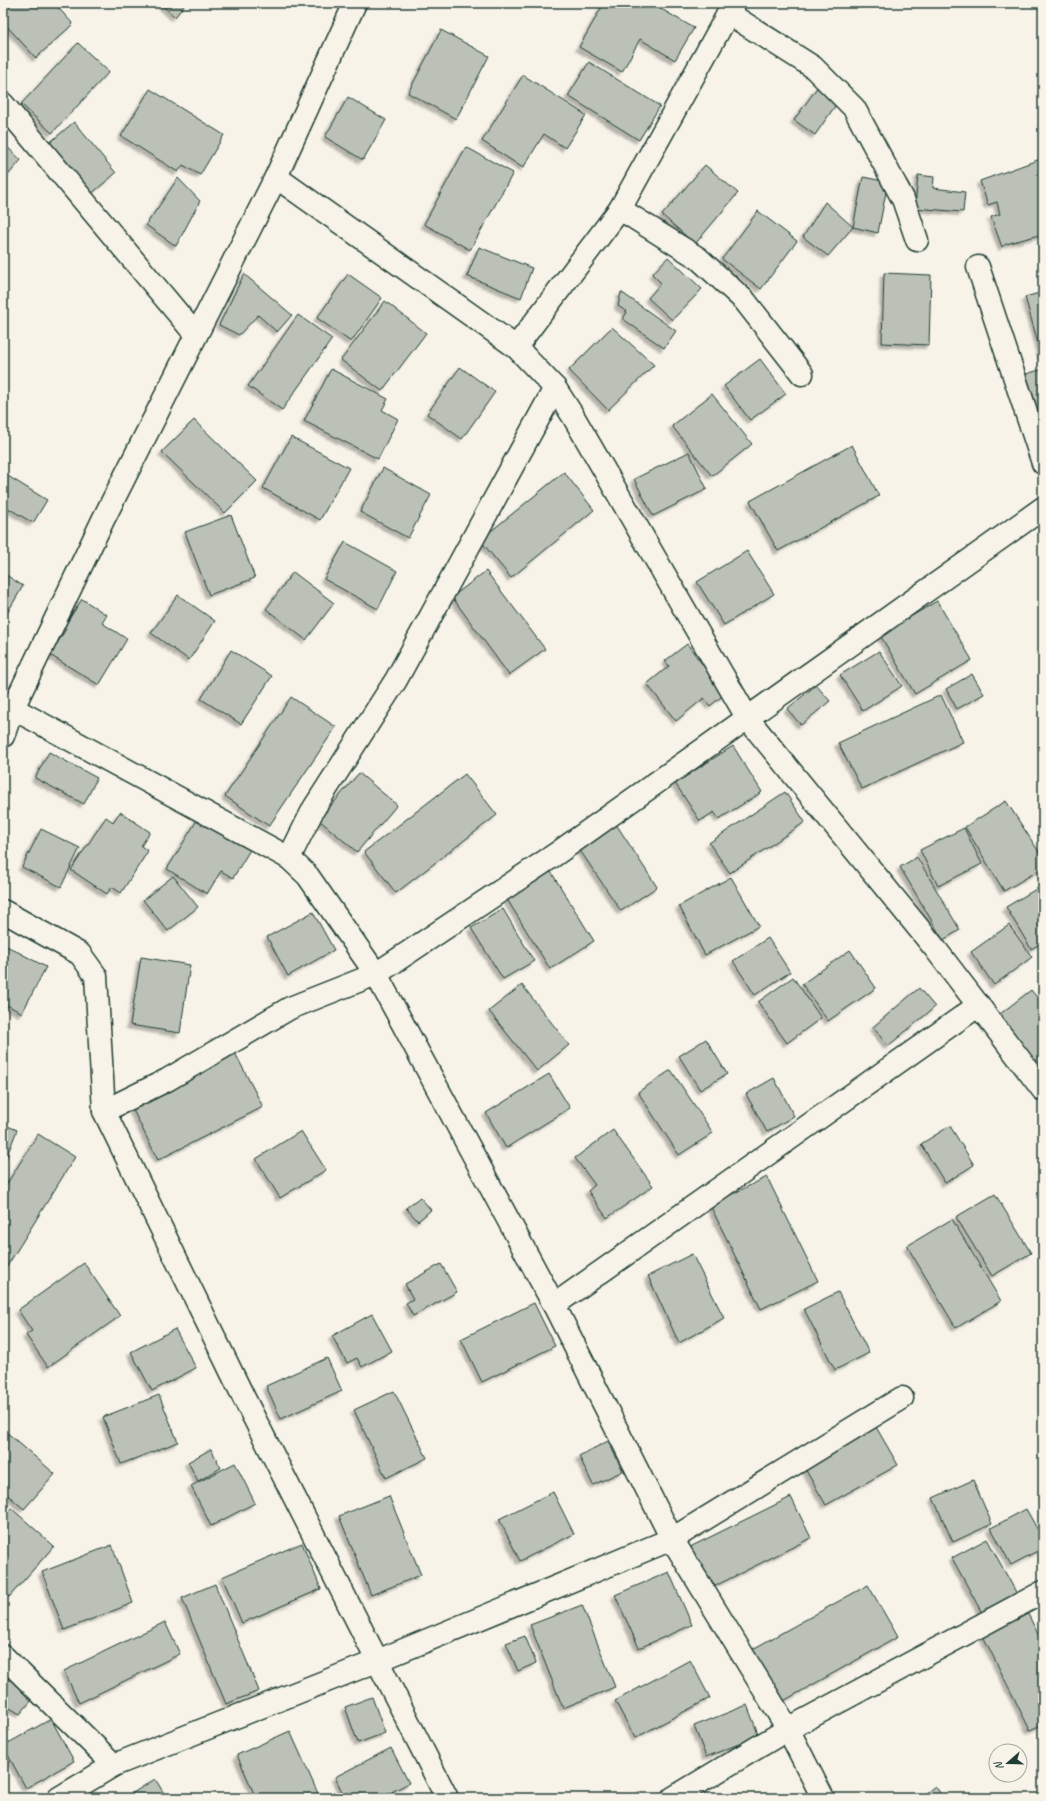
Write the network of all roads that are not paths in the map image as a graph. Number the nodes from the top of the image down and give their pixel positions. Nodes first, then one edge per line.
1 (354, 3) edge
2 (731, 8) edge
3 (3, 104) edge
4 (276, 177) junction
5 (620, 209) junction
6 (918, 240) dead end
7 (978, 267) dead end
8 (196, 335) junction
9 (516, 347) junction
10 (802, 374) dead end
11 (555, 388) junction
12 (1043, 463) edge
13 (1043, 508) edge
14 (8, 705) edge
15 (748, 719) junction
16 (3, 736) edge
17 (289, 858) junction
18 (3, 911) edge
19 (376, 974) junction
20 (979, 1005) junction
21 (1043, 1090) edge
22 (104, 1111) junction
23 (554, 1305) junction
24 (902, 1398) dead end
25 (672, 1539) junction
26 (1043, 1592) edge
27 (3, 1656) edge
28 (377, 1661) junction
29 (788, 1729) junction
30 (114, 1765) junction
31 (59, 1798) edge
32 (447, 1798) edge
33 (673, 1798) edge
34 (823, 1798) edge

1 - 4 street
2 - 5 street
2 - 6 street
3 - 8 street
4 - 8 street
4 - 9 street
5 - 9 street
5 - 10 street
7 - 12 street
8 - 14 street
9 - 11 street
11 - 15 street
11 - 17 street
13 - 15 street
14 - 16 street
14 - 17 street
15 - 19 street
15 - 20 street
17 - 19 street
18 - 22 street
19 - 22 street
19 - 23 street
20 - 21 street
20 - 23 street
22 - 28 street
23 - 25 street
24 - 25 street
25 - 28 street
25 - 29 street
26 - 29 street
27 - 30 street
28 - 30 street
28 - 32 street
29 - 33 street
29 - 34 street
30 - 31 street

